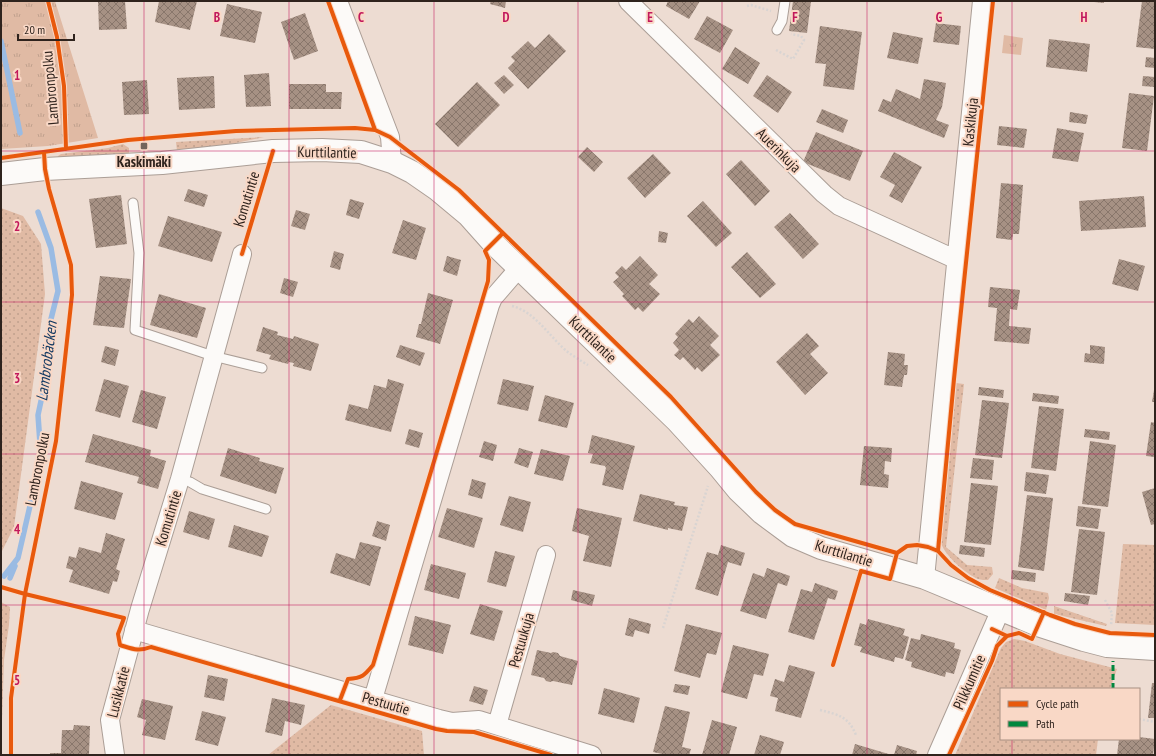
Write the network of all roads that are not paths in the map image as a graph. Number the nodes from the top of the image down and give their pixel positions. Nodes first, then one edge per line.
1 (338, 1) edge
2 (628, 1) edge
3 (784, 1) edge
4 (982, 1) edge
5 (777, 30) road end
6 (392, 162) junction
7 (1, 174) edge
8 (133, 203) dead end
9 (242, 254) dead end
10 (956, 260) junction
11 (519, 268) junction
12 (214, 356) junction
13 (262, 368) dead end
14 (180, 479) junction
15 (266, 510) dead end
16 (546, 555) dead end
17 (925, 578) junction
18 (1001, 609) junction
19 (134, 630) junction
20 (1155, 649) edge
21 (374, 699) junction
22 (497, 725) junction
23 (114, 755) edge
24 (592, 755) edge
25 (937, 755) edge

1 - 6 street
2 - 10 street, Auerinkuja
3 - 5 lane
4 - 10 street, Kaskikuja
6 - 7 street, Kurttilantie
6 - 11 street, Kurttilantie
8 - 12 lane
9 - 12 street, Komutintie
10 - 17 street, Kaskikuja
11 - 17 street, Kurttilantie
11 - 21 street
12 - 13 lane
12 - 14 street, Komutintie
14 - 15 lane
14 - 19 street, Komutintie
16 - 22 street, Pestuukuja
17 - 18 street, Kurttilantie
18 - 20 street, Kurttilantie
18 - 25 street, Pilkkumitie
19 - 21 street, Pestuutie
19 - 23 street, Lusikkatie
21 - 22 street, Pestuutie
22 - 24 street, Pestuutie

